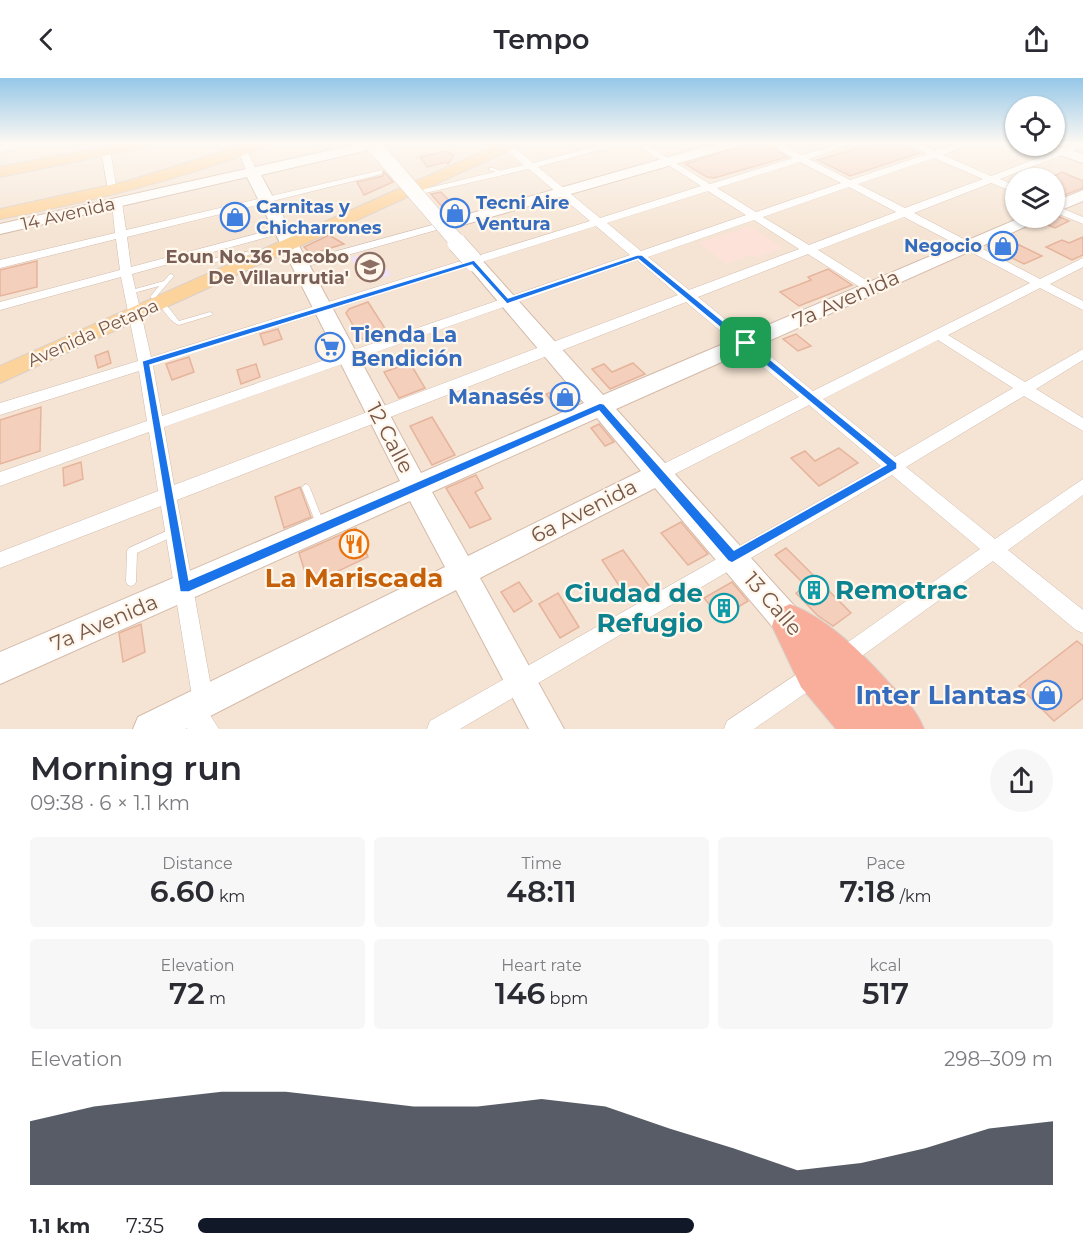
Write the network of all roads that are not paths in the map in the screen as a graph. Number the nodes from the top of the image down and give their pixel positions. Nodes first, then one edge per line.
1 (110, 173) edge
2 (177, 173) edge
3 (244, 173) edge
4 (253, 173) edge
5 (373, 173) edge
6 (399, 173) edge
7 (400, 173) edge
8 (445, 173) edge
9 (464, 173) edge
10 (500, 173) edge
11 (539, 173) edge
12 (628, 173) edge
13 (686, 173) edge
14 (753, 173) edge
15 (831, 173) edge
16 (878, 173) edge
17 (980, 173) edge
18 (1006, 173) edge
19 (458, 177) junction
20 (991, 179) junction
21 (851, 184) junction
22 (1005, 185) edge
23 (412, 187) junction
24 (708, 188) junction
25 (563, 192) junction
26 (1083, 195) edge
27 (115, 197) junction
28 (267, 199) junction
29 (1065, 203) edge
30 (904, 213) junction
31 (1065, 213) edge
32 (0, 214) edge
33 (756, 217) junction
34 (1083, 220) edge
35 (598, 222) junction
36 (443, 226) junction
37 (1009, 228) edge
38 (0, 229) edge
39 (122, 234) junction
40 (285, 237) junction
41 (968, 246) junction
42 (808, 250) junction
43 (247, 254) junction
44 (639, 256) junction
45 (474, 262) junction
46 (1083, 262) edge
47 (201, 263) dead end
48 (0, 264) edge
49 (301, 264) junction
50 (126, 272) junction
51 (171, 276) dead end
52 (1039, 283) junction
53 (870, 288) junction
54 (159, 294) junction
55 (688, 296) junction
56 (507, 301) junction
57 (133, 304) junction
58 (0, 306) edge
59 (1083, 306) edge
60 (324, 307) junction
61 (210, 314) dead end
62 (937, 334) junction
63 (746, 343) junction
64 (550, 349) junction
65 (1083, 354) edge
66 (348, 356) junction
67 (145, 363) junction
68 (0, 364) edge
69 (0, 375) edge
70 (1025, 388) junction
71 (812, 398) junction
72 (600, 406) junction
73 (0, 409) edge
74 (377, 415) junction
75 (155, 424) junction
76 (1083, 425) edge
77 (894, 466) junction
78 (659, 474) junction
79 (0, 479) edge
80 (1083, 486) edge
81 (416, 487) junction
82 (306, 488) dead end
83 (168, 495) junction
84 (322, 527) junction
85 (173, 532) junction
86 (994, 549) junction
87 (732, 557) junction
88 (0, 560) edge
89 (462, 573) junction
90 (131, 582) dead end
91 (184, 588) junction
92 (790, 623) junction
93 (1083, 623) edge
94 (828, 666) junction
95 (0, 668) edge
96 (519, 680) junction
97 (206, 716) edge
98 (162, 723) edge
99 (438, 729) edge
100 (547, 729) edge
101 (735, 729) edge
102 (864, 729) edge
103 (882, 729) edge
104 (903, 729) edge

1 - 27 street
2 - 27 main road
3 - 27 main road, 14 Avenida
4 - 28 main road, 12 Calle
5 - 28 street
6 - 45 main road, 13 Calle, bridge
7 - 23 street, 13 Calle
8 - 23 main road, Avenida Petapa
9 - 19 main road, Avenida Petapa
10 - 19 street
11 - 25 street
12 - 25 main road
13 - 24 street
14 - 24 street
15 - 21 street
16 - 21 street
17 - 20 street
18 - 20 street
19 - 23 main road, Avenida Petapa
20 - 22 street
20 - 30 street
21 - 30 street
21 - 33 street
23 - 36 street, 13 Calle
23 - 40 main road, Avenida Petapa
24 - 33 street
24 - 35 street
25 - 35 street
25 - 36 main road
26 - 29 main road
27 - 32 main road
27 - 38 main road, 14 Avenida
27 - 39 street
28 - 39 street
28 - 40 main road, 12 Calle
30 - 41 street
30 - 42 street
31 - 34 street
33 - 42 street
33 - 44 street
35 - 44 street
35 - 45 street
36 - 45 street, 13 Calle
36 - 49 street
37 - 41 main road, 7a Avenida
39 - 48 street
39 - 50 street
40 - 43 main road, Avenida Petapa
40 - 49 main road, 12 Calle
40 - 50 street
40 - 54 main road, Avenida Petapa
41 - 52 street
41 - 53 main road, 7a Avenida
42 - 53 street
42 - 55 street
43 - 47 lane
43 - 54 main road, Avenida Petapa
44 - 55 street
44 - 56 street
45 - 56 main road, 13 Calle
45 - 60 street
46 - 52 street, 6a Avenida
49 - 60 main road, 12 Calle
50 - 57 street
50 - 58 street
51 - 54 lane
52 - 59 street
52 - 62 street, 6a Avenida
53 - 63 main road, 7a Avenida
54 - 57 main road, Avenida Petapa
54 - 61 lane
55 - 63 street
55 - 64 street
56 - 64 main road, 13 Calle
56 - 66 street
57 - 67 street
57 - 68 main road, Avenida Petapa
57 - 69 main road, Avenida Petapa
60 - 66 main road, 12 Calle
60 - 67 street
62 - 70 street
62 - 71 street, 6a Avenida
63 - 71 street
63 - 72 main road, 7a Avenida
64 - 72 main road, 13 Calle
64 - 74 street
65 - 70 street
66 - 74 main road, 12 Calle
66 - 75 street
67 - 73 street
67 - 75 street
70 - 76 street
70 - 77 street
71 - 77 street
71 - 78 street, 6a Avenida
72 - 78 main road, 13 Calle
72 - 81 main road, 7a Avenida
74 - 81 main road, 12 Calle
74 - 83 street
75 - 79 street
75 - 83 street
77 - 86 street
77 - 87 street
78 - 87 main road, 13 Calle
78 - 89 main road, 6a Avenida
80 - 86 street
81 - 84 main road, 7a Avenida
81 - 89 main road, 12 Calle
82 - 84 lane
83 - 85 street
83 - 88 street
84 - 91 main road, 7a Avenida
85 - 90 lane
85 - 91 street
86 - 93 street
86 - 94 street
87 - 92 main road, 13 Calle
87 - 96 street
89 - 96 main road, 12 Calle
89 - 97 main road, 6a Avenida
91 - 95 main road, 7a Avenida
91 - 97 street
92 - 94 highway
92 - 103 main road, 13 Calle
94 - 101 street
94 - 102 highway
94 - 104 highway
96 - 99 street
96 - 100 main road, 12 Calle
97 - 98 main road, 6a Avenida

